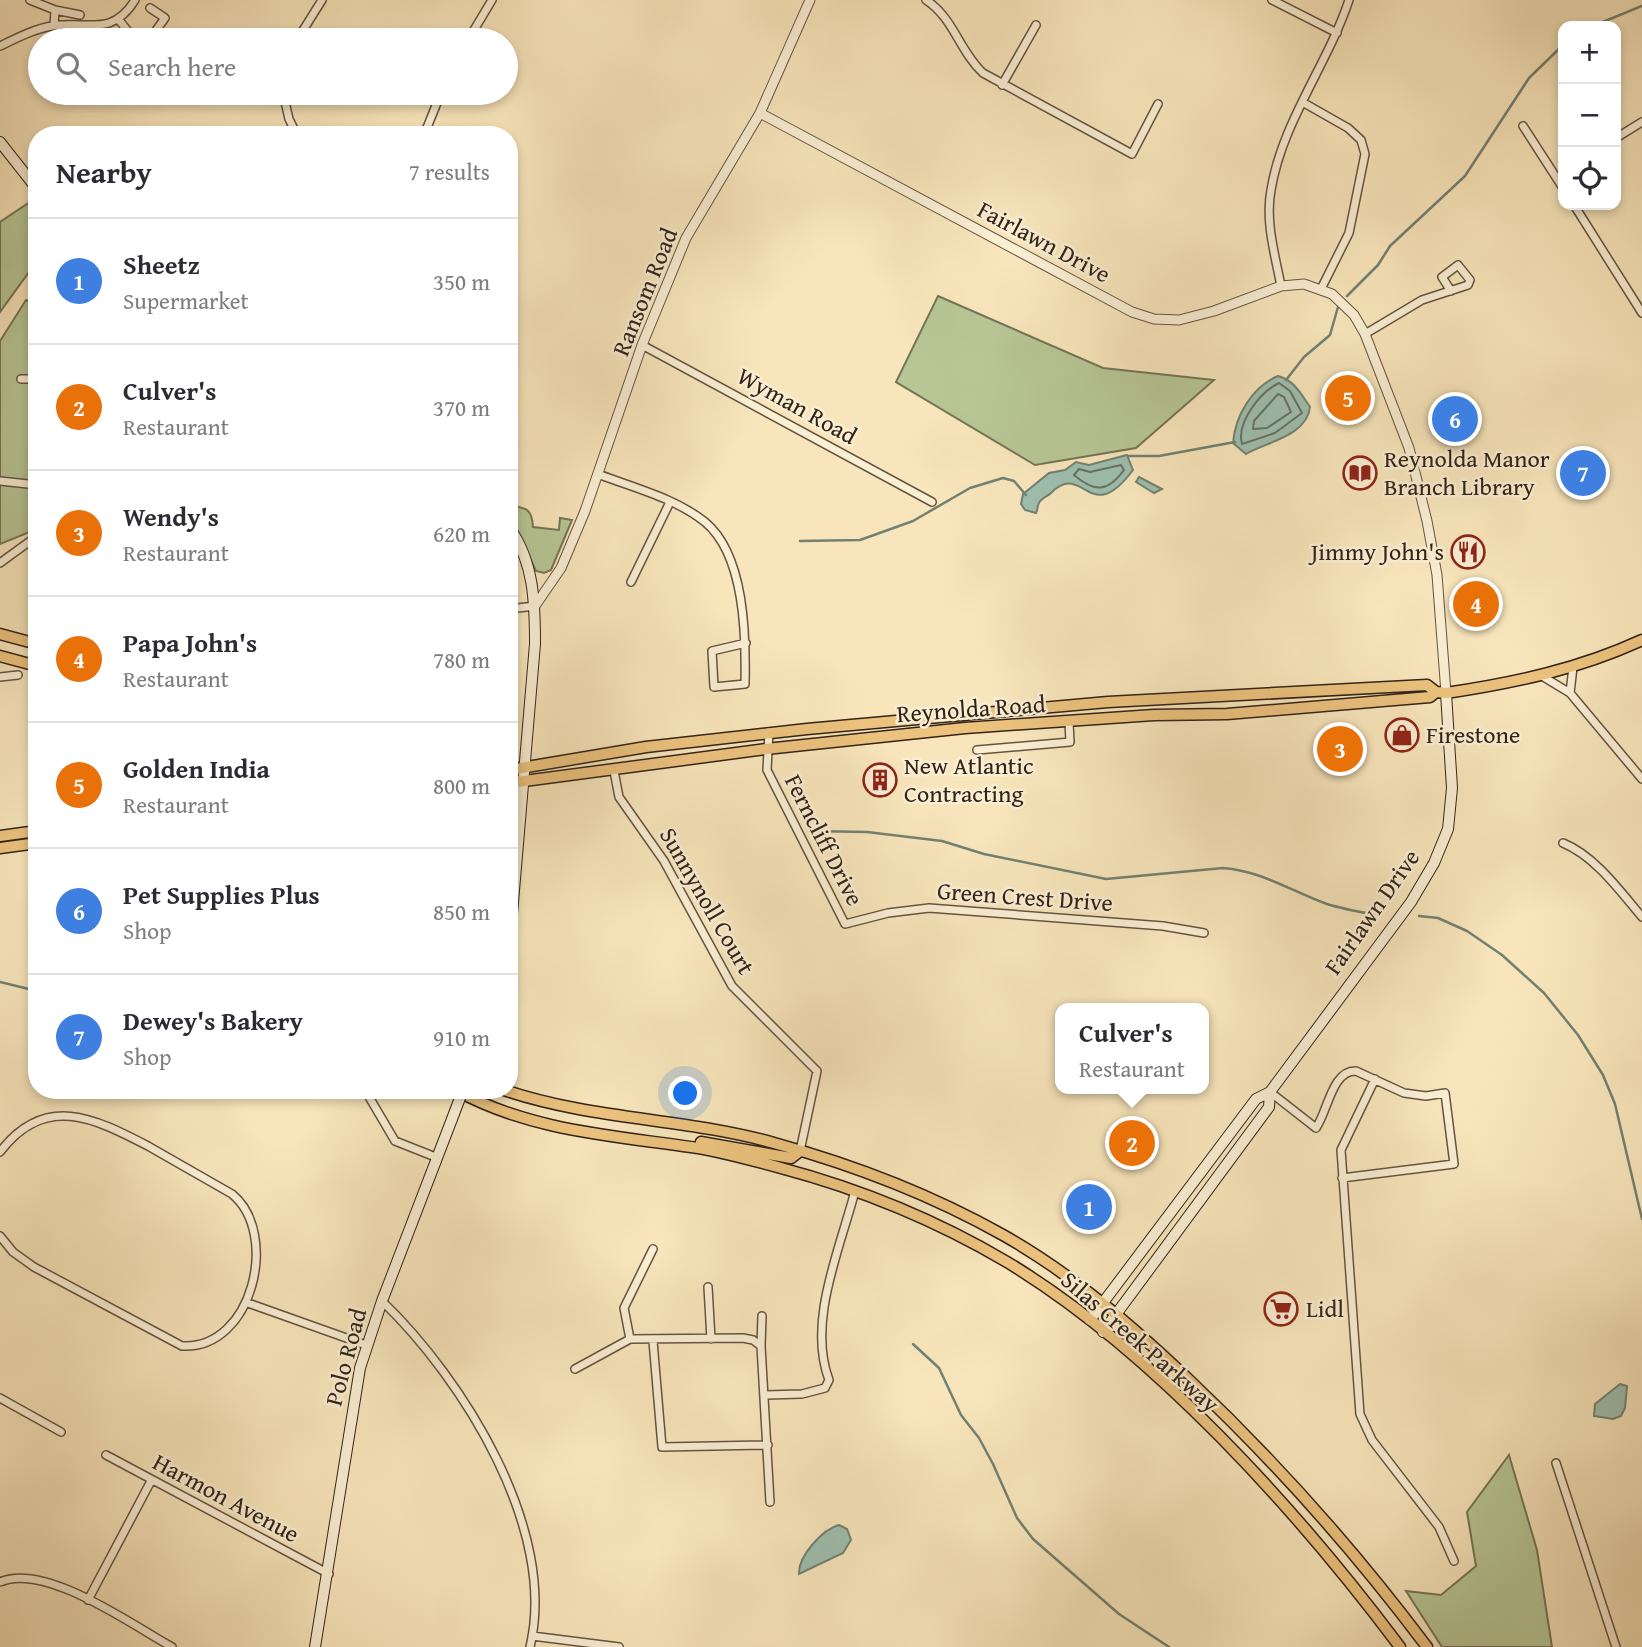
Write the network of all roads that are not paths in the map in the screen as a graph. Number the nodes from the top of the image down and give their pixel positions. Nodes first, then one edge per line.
1 (30, 0) edge
2 (135, 0) edge
3 (322, 0) edge
4 (492, 0) edge
5 (810, 0) edge
6 (926, 0) edge
7 (1272, 0) edge
8 (1349, 0) edge
9 (150, 8) dead end
10 (55, 10) junction
11 (80, 15) dead end
12 (120, 20) junction
13 (1036, 25) dead end
14 (54, 26) junction
15 (49, 28) edge
16 (126, 28) edge
17 (158, 28) edge
18 (304, 28) edge
19 (475, 28) edge
20 (1337, 33) junction
21 (28, 36) edge
22 (0, 46) edge
23 (1002, 85) junction
24 (1304, 103) junction
25 (1158, 104) dead end
26 (286, 105) edge
27 (436, 105) edge
28 (760, 113) junction
29 (1642, 122) edge
30 (292, 126) edge
31 (428, 126) edge
32 (1523, 126) dead end
33 (1621, 135) edge
34 (0, 142) edge
35 (1558, 173) edge
36 (28, 178) edge
37 (1577, 210) edge
38 (1281, 286) junction
39 (1323, 290) junction
40 (1451, 291) dead end
41 (1642, 313) edge
42 (1365, 334) junction
43 (642, 345) junction
44 (21, 379) dead end
45 (28, 379) edge
46 (598, 474) junction
47 (0, 481) edge
48 (28, 484) edge
49 (670, 502) junction
50 (932, 502) dead end
51 (28, 543) edge
52 (518, 547) edge
53 (0, 563) edge
54 (631, 582) dead end
55 (535, 606) junction
56 (518, 608) edge
57 (0, 634) edge
58 (1642, 640) edge
59 (28, 642) edge
60 (746, 643) junction
61 (0, 656) edge
62 (28, 664) edge
63 (1573, 667) junction
64 (18, 674) dead end
65 (1542, 676) junction
66 (0, 677) edge
67 (1441, 692) junction
68 (1570, 693) junction
69 (1069, 722) junction
70 (769, 733) junction
71 (766, 749) junction
72 (977, 750) dead end
73 (525, 768) junction
74 (518, 769) edge
75 (614, 771) junction
76 (1642, 779) edge
77 (524, 780) junction
78 (518, 781) edge
79 (28, 832) edge
80 (0, 836) edge
81 (1563, 843) dead end
82 (28, 844) edge
83 (0, 848) edge
84 (518, 848) edge
85 (1642, 917) edge
86 (845, 924) joint
87 (1204, 933) dead end
88 (1375, 1079) junction
89 (518, 1093) edge
90 (1270, 1093) junction
91 (370, 1099) edge
92 (460, 1099) edge
93 (477, 1099) edge
94 (660, 1143) junction
95 (800, 1151) junction
96 (0, 1152) edge
97 (438, 1158) junction
98 (1342, 1178) junction
99 (855, 1191) junction
100 (0, 1236) edge
101 (653, 1250) dead end
102 (708, 1287) dead end
103 (382, 1301) junction
104 (248, 1303) junction
105 (1103, 1303) junction
106 (1118, 1315) junction
107 (762, 1316) dead end
108 (1090, 1320) junction
109 (1104, 1332) junction
110 (630, 1339) junction
111 (710, 1339) junction
112 (653, 1341) junction
113 (366, 1345) junction
114 (761, 1346) junction
115 (575, 1369) dead end
116 (766, 1395) junction
117 (0, 1398) edge
118 (61, 1432) dead end
119 (768, 1445) junction
120 (106, 1455) dead end
121 (1556, 1463) dead end
122 (151, 1481) junction
123 (770, 1502) dead end
124 (1454, 1561) dead end
125 (329, 1574) junction
126 (0, 1581) edge
127 (88, 1600) junction
128 (1402, 1614) junction
129 (1385, 1627) junction
130 (532, 1636) junction
131 (172, 1647) edge
132 (315, 1647) edge
133 (530, 1647) edge
134 (619, 1647) edge
135 (1401, 1647) edge
136 (1427, 1647) edge
137 (1616, 1647) edge

1 - 10 street
2 - 12 street
3 - 18 street
4 - 19 street
5 - 28 street, Ransom Road
6 - 23 street
7 - 20 street
8 - 20 street
9 - 17 street
10 - 11 street
10 - 14 street
12 - 14 street
12 - 16 street
13 - 23 street
14 - 15 street
20 - 24 street
21 - 22 street
23 - 25 street
24 - 38 street
24 - 39 street
26 - 30 street
27 - 31 street
28 - 38 street, Fairlawn Drive
28 - 43 street, Ransom Road
29 - 33 street
32 - 35 street
34 - 36 main road
37 - 41 street
38 - 39 street, Fairlawn Drive
39 - 42 street
40 - 42 street
42 - 67 street
43 - 46 street, Ransom Road
43 - 50 street, Wyman Road
44 - 45 street
46 - 49 street
46 - 55 street, Ransom Road
47 - 48 street
49 - 54 street
49 - 60 street
51 - 53 street
52 - 55 main road
55 - 56 street
55 - 73 main road
57 - 59 main road
58 - 63 main road, Reynolda Road
60 - 60 street
61 - 62 main road
63 - 65 main road, Reynolda Road
63 - 68 street
64 - 66 street
65 - 67 main road, Reynolda Road
65 - 68 street
67 - 69 main road, Reynolda Road
67 - 70 main road, Reynolda Road
67 - 90 main road, Fairlawn Drive
68 - 76 street
69 - 71 main road, Reynolda Road
69 - 72 street
70 - 71 street, Ferncliff Drive
70 - 73 main road, Reynolda Road
71 - 75 main road, Reynolda Road
71 - 86 street, Ferncliff Drive
73 - 74 main road, Reynolda Road
73 - 77 main road
75 - 77 main road, Reynolda Road
75 - 95 street, Sunnynoll Court
77 - 78 main road, Reynolda Road
77 - 84 main road
79 - 80 main road
81 - 85 street
82 - 83 main road
86 - 87 street, Green Crest Drive
88 - 90 street
88 - 98 street
88 - 98 street
89 - 95 main road, Silas Creek Parkway
90 - 105 main road, Fairlawn Drive
90 - 106 main road, Fairlawn Drive
91 - 97 street
92 - 97 main road, Polo Road, bridge
93 - 94 main road, Silas Creek Parkway
94 - 95 main road
94 - 99 main road, Silas Creek Parkway
95 - 105 main road, Silas Creek Parkway
96 - 104 street
97 - 103 main road, Polo Road
98 - 124 street
99 - 108 main road, Silas Creek Parkway
99 - 116 street
100 - 104 street
101 - 110 street
102 - 111 street
103 - 113 main road, Polo Road
103 - 130 street
104 - 113 street
105 - 106 main road, Silas Creek Parkway
105 - 108 main road, Fairlawn Drive
106 - 109 main road, Fairlawn Drive
106 - 128 main road, Silas Creek Parkway
107 - 114 street
108 - 109 main road, Silas Creek Parkway
109 - 129 main road, Silas Creek Parkway
110 - 112 street
110 - 115 street
111 - 112 street
111 - 114 street
112 - 119 street
113 - 125 main road, Polo Road
114 - 116 street
116 - 119 street
117 - 118 street
119 - 123 street
120 - 122 street, Harmon Avenue
121 - 137 street
122 - 125 street, Harmon Avenue
122 - 127 street
125 - 132 main road, Polo Road
126 - 127 street
127 - 131 street
128 - 129 main road
128 - 136 main road, Silas Creek Parkway
129 - 135 main road, Silas Creek Parkway
130 - 133 street
130 - 134 street

